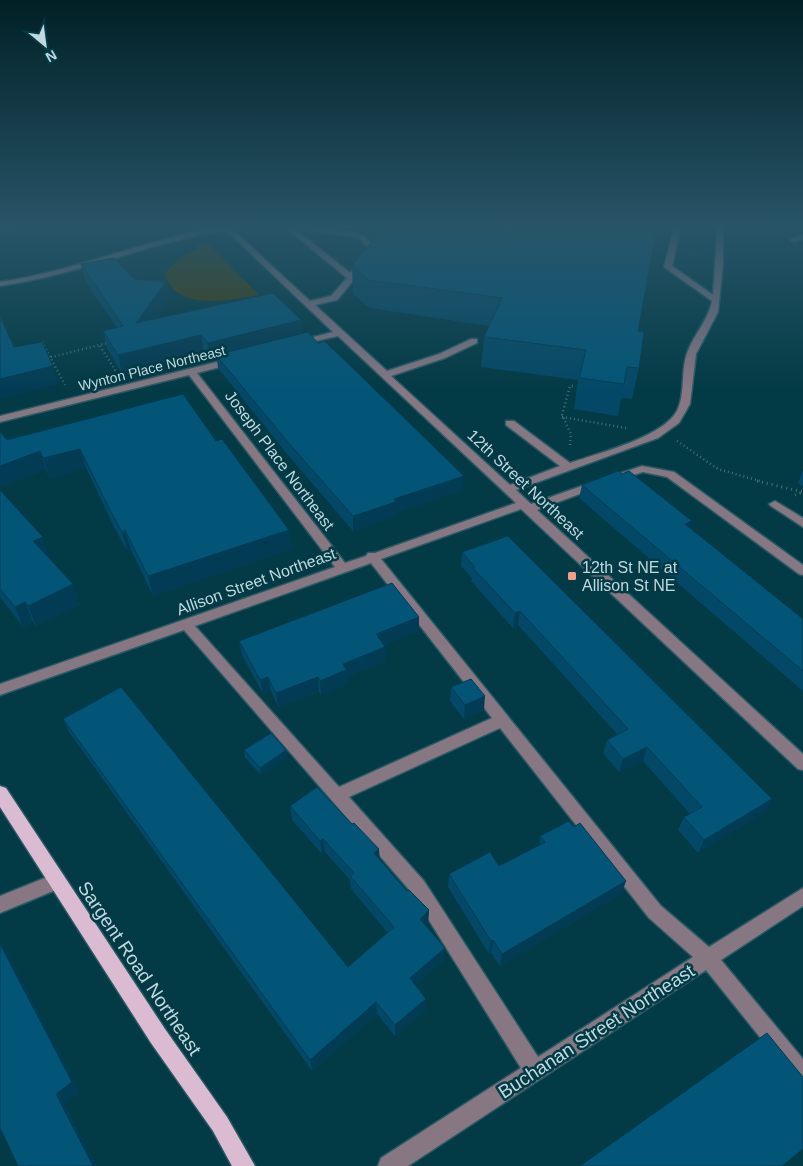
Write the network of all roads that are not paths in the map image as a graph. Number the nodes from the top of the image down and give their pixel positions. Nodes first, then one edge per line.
1 (12, 281) edge
2 (285, 281) edge
3 (347, 281) edge
4 (687, 281) edge
5 (716, 281) edge
6 (0, 284) edge
7 (714, 300) junction
8 (308, 304) junction
9 (339, 333) junction
10 (474, 341) dead end
11 (292, 346) edge
12 (246, 358) edge
13 (192, 372) junction
14 (384, 374) junction
15 (0, 419) edge
16 (510, 424) dead end
17 (568, 467) junction
18 (508, 489) junction
19 (775, 504) road end
20 (526, 506) junction
21 (803, 523) edge
22 (372, 556) junction
23 (342, 567) junction
24 (803, 571) edge
25 (186, 624) junction
26 (0, 690) edge
27 (503, 720) junction
28 (803, 764) edge
29 (0, 793) edge
30 (337, 795) junction
31 (56, 881) junction
32 (803, 896) edge
33 (0, 905) edge
34 (708, 958) junction
35 (535, 1070) junction
36 (803, 1075) edge
37 (244, 1166) edge
38 (389, 1166) edge

1 - 6 street
2 - 8 street, 12th Street Northeast
3 - 8 street
4 - 7 street
5 - 7 street
7 - 17 street
8 - 9 street, 12th Street Northeast
9 - 11 street
9 - 14 street, 12th Street Northeast
10 - 14 street
12 - 13 street, Wynton Place Northeast
13 - 15 street, Wynton Place Northeast
13 - 23 street, Joseph Place Northeast
14 - 18 street, 12th Street Northeast
16 - 17 street
17 - 18 street
18 - 20 street, 12th Street Northeast
19 - 21 street
20 - 22 street, Allison Street Northeast
20 - 24 street, Allison Street Northeast
20 - 28 street, 12th Street Northeast
22 - 23 street, Allison Street Northeast
22 - 27 street
23 - 25 street, Allison Street Northeast
25 - 26 street, Allison Street Northeast
25 - 30 street
27 - 30 street
27 - 34 street
29 - 31 main road, Sargent Road Northeast
30 - 35 street
31 - 33 street
31 - 37 main road, Sargent Road Northeast
32 - 34 street, Buchanan Street Northeast
34 - 35 street, Buchanan Street Northeast
34 - 36 street
35 - 38 street, Buchanan Street Northeast

